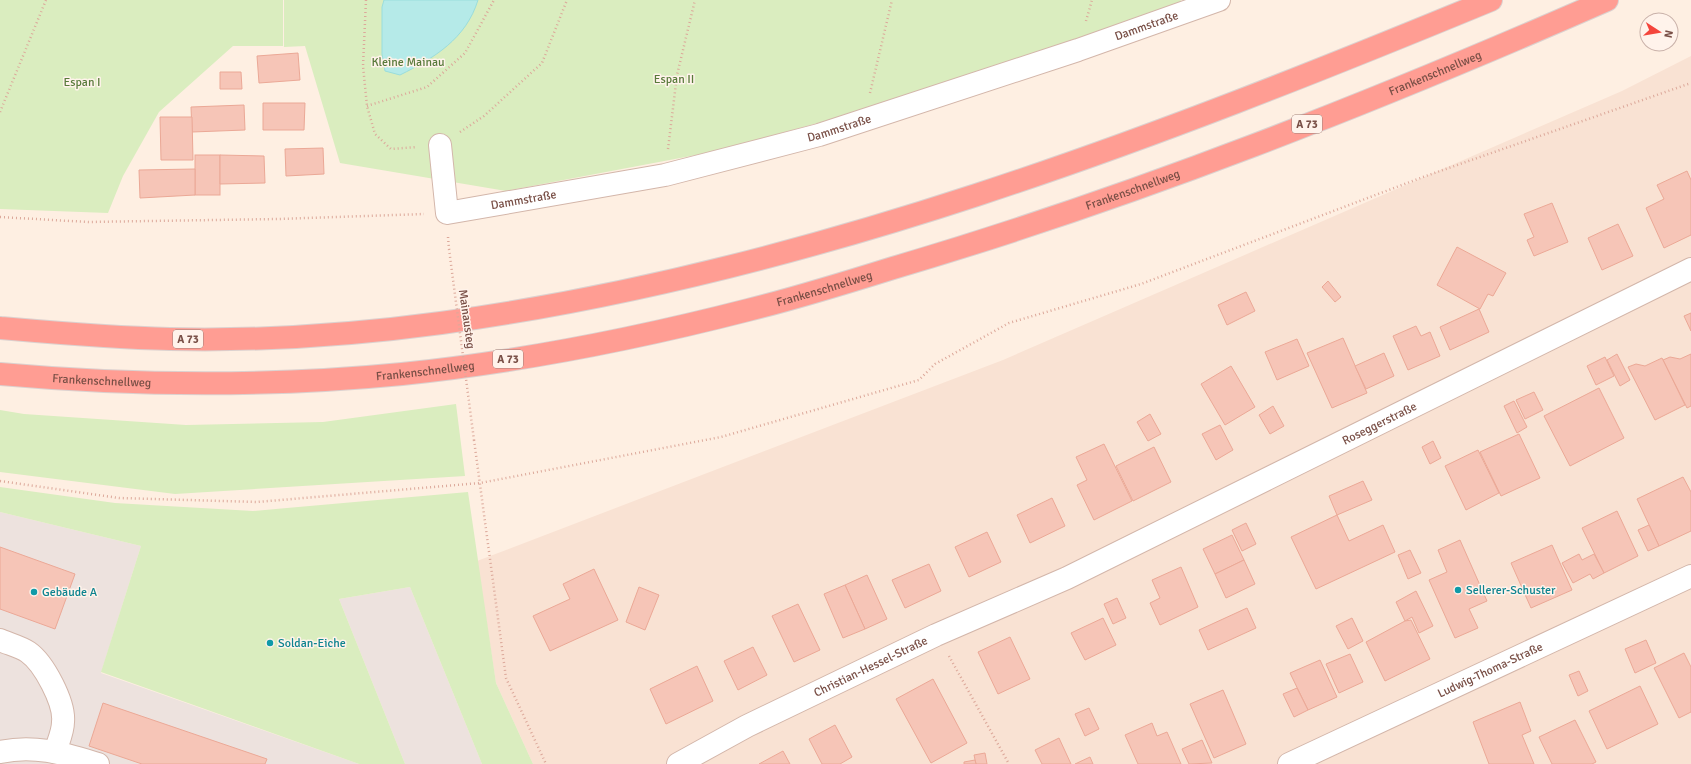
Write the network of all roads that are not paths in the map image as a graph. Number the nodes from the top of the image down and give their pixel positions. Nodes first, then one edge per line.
1 (1219, 0) edge
2 (1491, 0) edge
3 (1607, 0) edge
4 (440, 145) road end
5 (1691, 269) edge
6 (0, 328) edge
7 (0, 374) edge
8 (1691, 576) edge
9 (1067, 578) joint
10 (0, 640) edge
11 (0, 752) edge
12 (55, 752) junction
13 (98, 764) edge
14 (678, 764) edge
15 (1290, 764) edge

1 - 4 street, Dammstraße
2 - 6 highway, A 73
3 - 7 highway, Frankenschnellweg / A 73
5 - 9 street, Roseggerstraße
8 - 15 street, Ludwig-Thoma-Straße
9 - 14 street, Christian-Hessel-Straße
10 - 12 street
11 - 12 street
12 - 13 street

